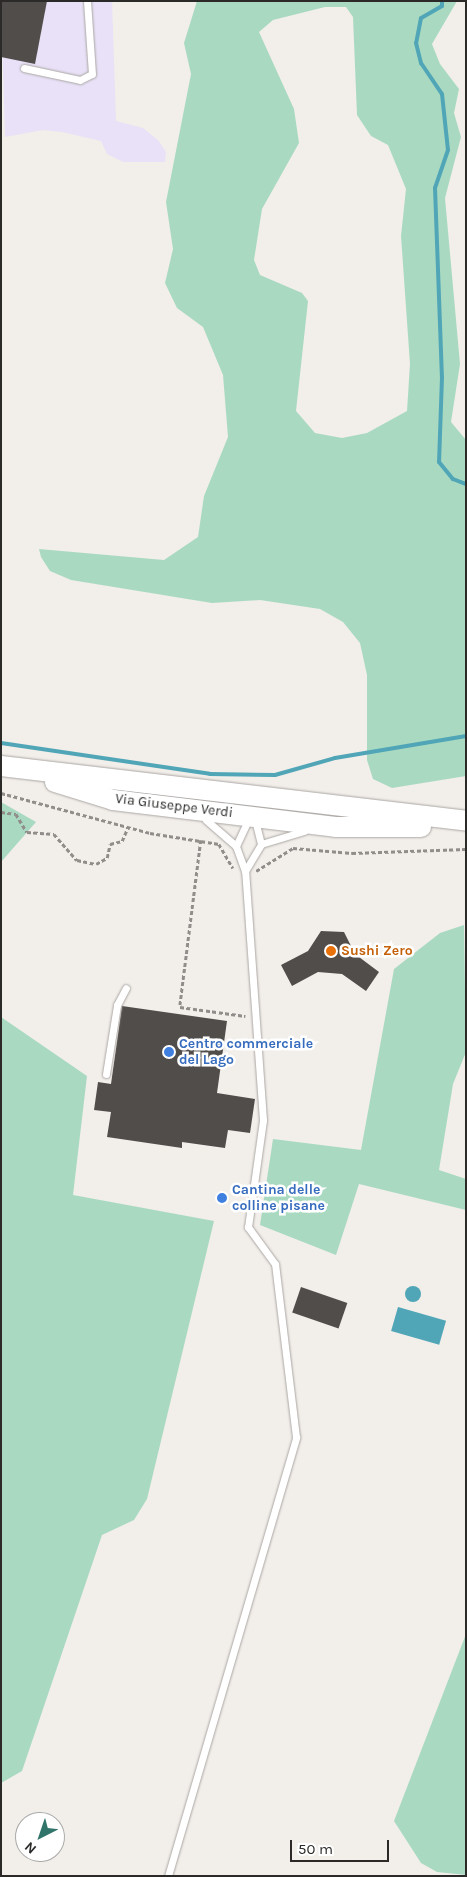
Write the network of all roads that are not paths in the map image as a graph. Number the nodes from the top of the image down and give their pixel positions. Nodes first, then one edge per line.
1 (87, 1) edge
2 (24, 68) dead end
3 (5, 767) edge
4 (156, 785) junction
5 (113, 800) junction
6 (341, 806) junction
7 (253, 816) junction
8 (466, 821) edge
9 (335, 827) junction
10 (466, 828) edge
11 (261, 844) junction
12 (236, 846) junction
13 (245, 871) junction
14 (126, 988) dead end
15 (106, 1074) dead end
16 (168, 1876) edge

1 - 2 lane
3 - 4 main road, Via Giuseppe Verdi
3 - 5 main road, Via Giuseppe Verdi
4 - 6 main road, Via Giuseppe Verdi
4 - 7 main road, Via Giuseppe Verdi
5 - 7 main road, Via Giuseppe Verdi
5 - 12 lane
6 - 7 main road, Via Giuseppe Verdi
6 - 8 main road, Via Giuseppe Verdi
7 - 9 main road, Via Giuseppe Verdi
7 - 11 lane
7 - 12 lane
9 - 10 main road, Via Giuseppe Verdi
9 - 11 lane
11 - 13 lane
12 - 13 lane
13 - 16 lane
14 - 15 lane

